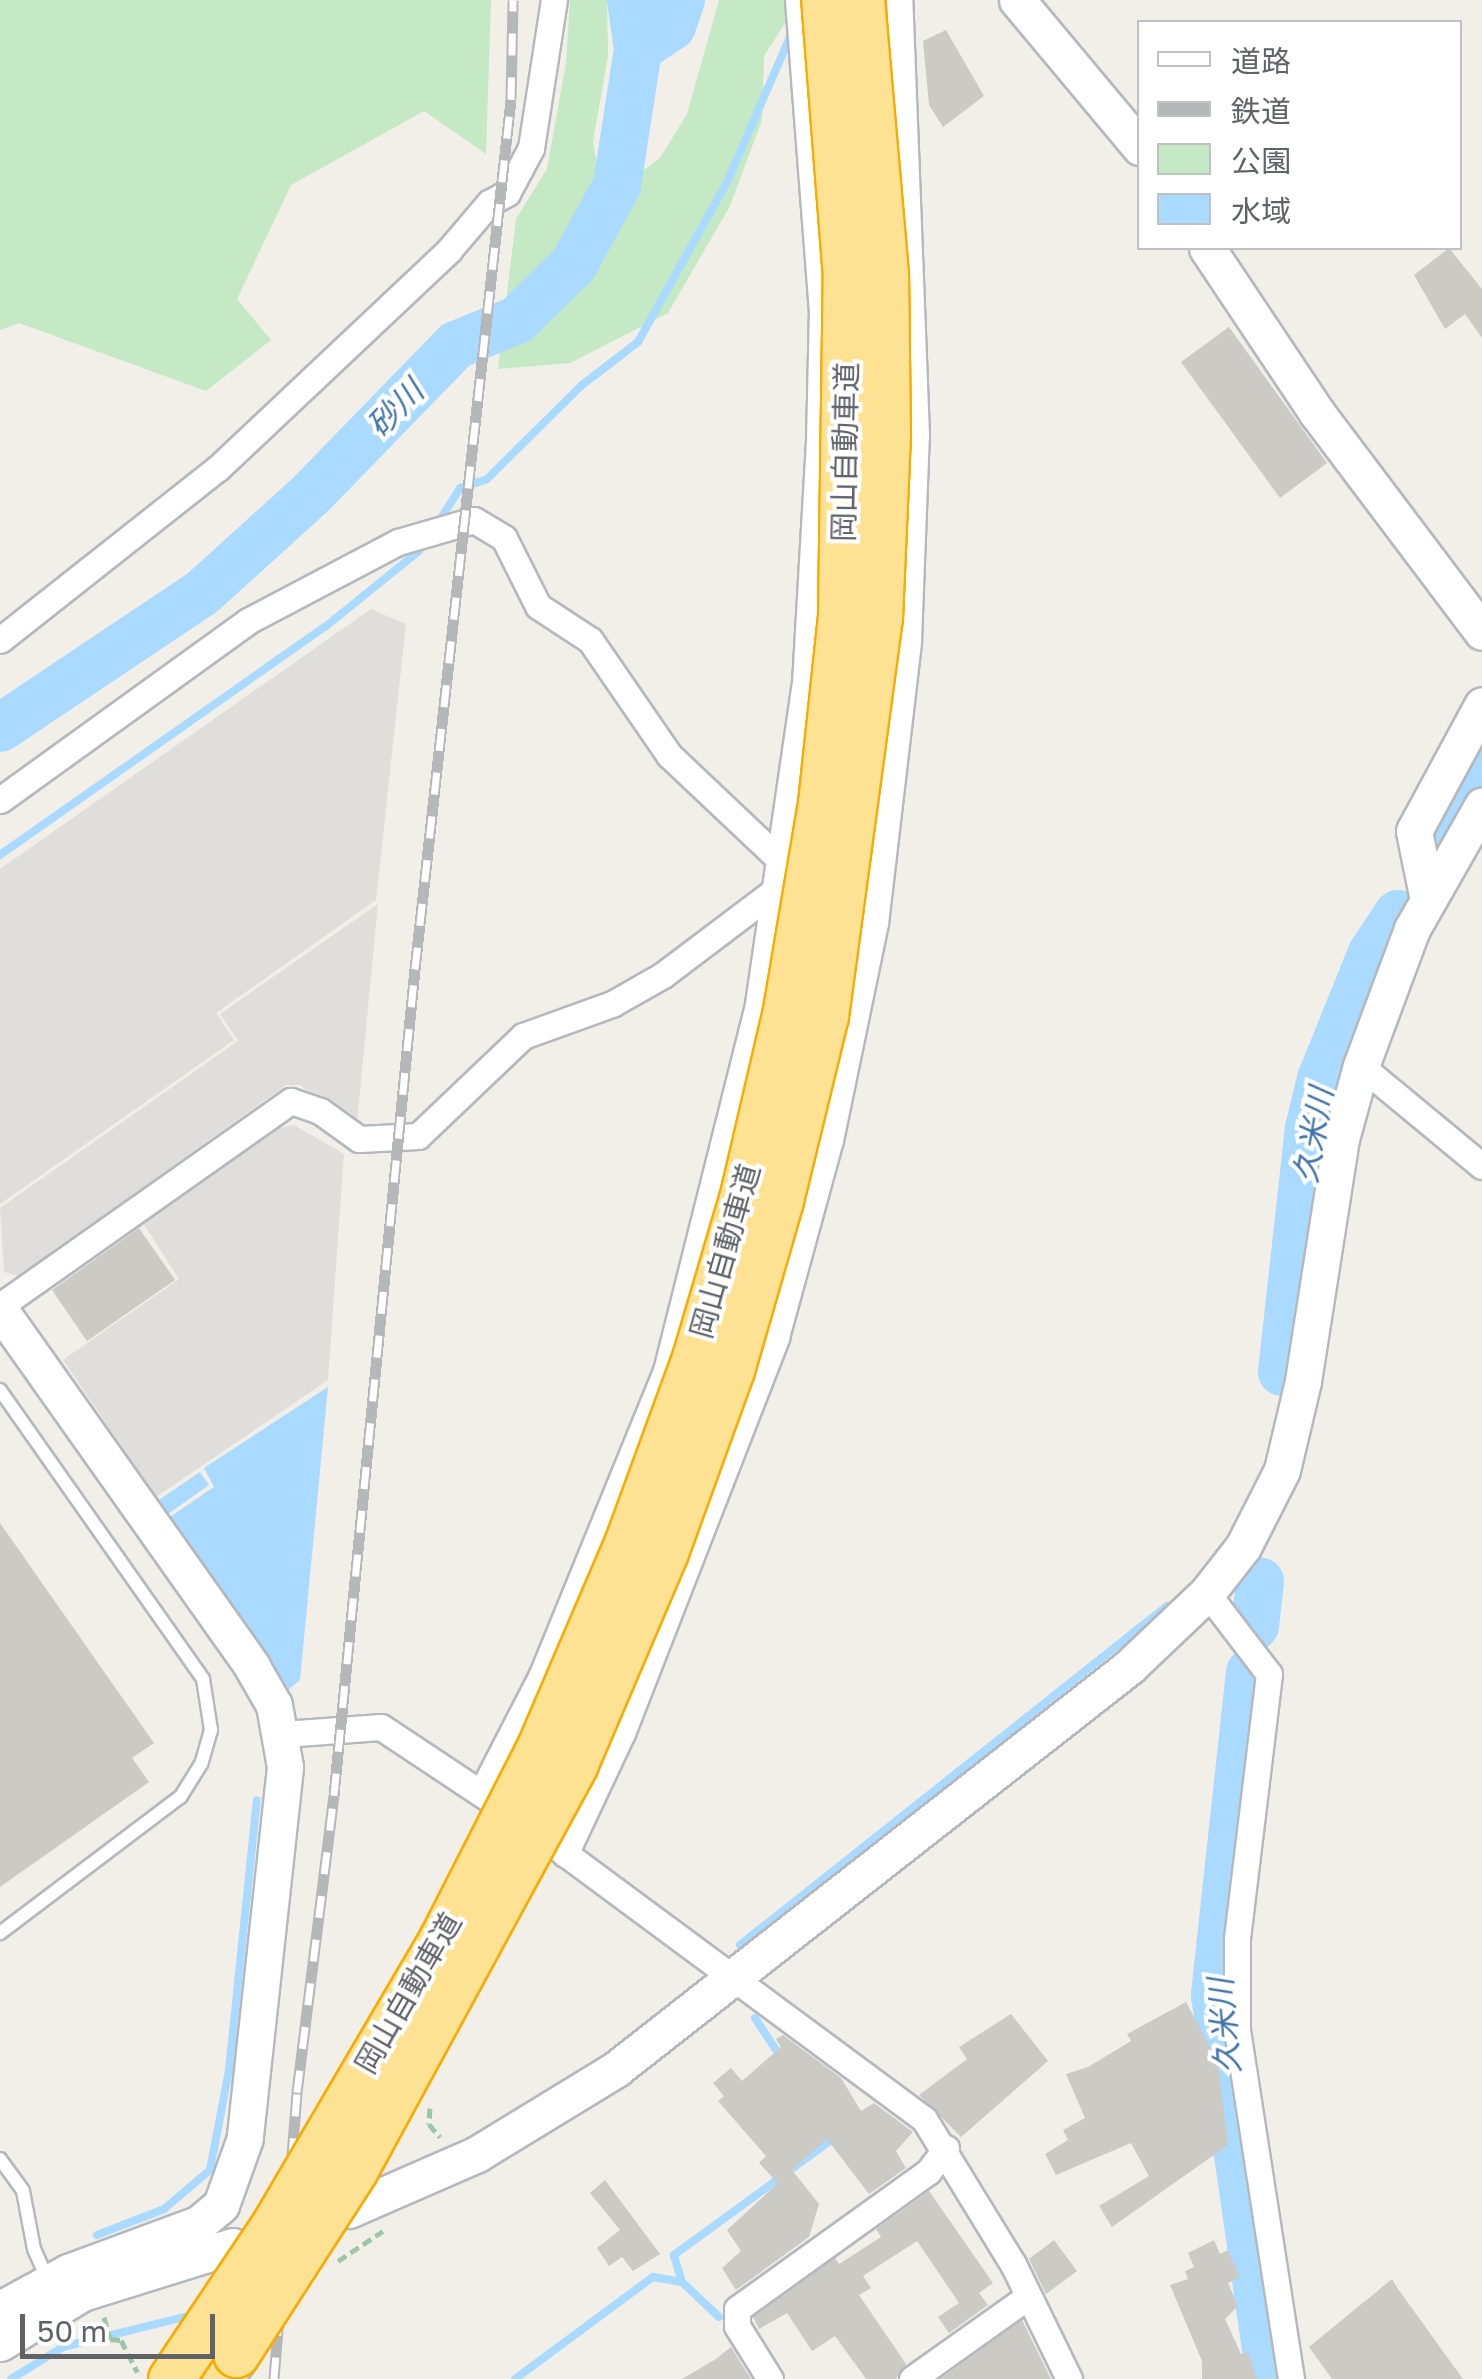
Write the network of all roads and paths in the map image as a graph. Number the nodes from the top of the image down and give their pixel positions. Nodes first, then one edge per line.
1 (554, 0) edge
2 (798, 0) edge
3 (824, 0) edge
4 (861, 0) edge
5 (899, 0) edge
6 (1018, 0) edge
7 (1137, 144) edge
8 (1207, 250) edge
9 (1482, 632) edge
10 (0, 640) edge
11 (1482, 705) edge
12 (0, 800) edge
13 (1482, 806) edge
14 (782, 862) junction
15 (778, 888) junction
16 (1428, 900) junction
17 (1362, 1066) junction
18 (1482, 1166) edge
19 (0, 1308) edge
20 (0, 1390) edge
21 (1207, 1594) junction
22 (282, 1734) junction
23 (481, 1793) junction
24 (565, 1854) junction
25 (0, 1933) edge
26 (732, 1976) junction
27 (437, 2093) dead end
28 (445, 2140) dead end
29 (946, 2148) junction
30 (0, 2159) edge
31 (349, 2210) dead end
32 (233, 2246) dead end
33 (49, 2282) junction
34 (1026, 2298) junction
35 (0, 2309) edge
36 (106, 2324) dead end
37 (0, 2343) edge
38 (226, 2371) edge
39 (140, 2379) edge
40 (170, 2379) edge
41 (770, 2379) edge
42 (912, 2379) edge
43 (1069, 2379) edge
44 (1291, 2379) edge

1 - 10 street
2 - 14 street
3 - 40 highway, 岡山自動車道, bridge
4 - 38 highway, 岡山自動車道, bridge
5 - 24 street
6 - 7 street
8 - 9 street
11 - 16 street
12 - 14 street
13 - 16 street
14 - 15 street
15 - 19 street
15 - 23 street
16 - 17 street
17 - 18 street
17 - 21 street
19 - 22 street
20 - 25 lane
21 - 26 street
21 - 44 street
22 - 23 street
22 - 33 street
23 - 24 street
24 - 26 street
26 - 29 street
26 - 31 street
27 - 28 path
29 - 34 street
29 - 41 street
30 - 33 lane
32 - 37 street
33 - 35 street
34 - 42 street
34 - 43 street
36 - 39 path

